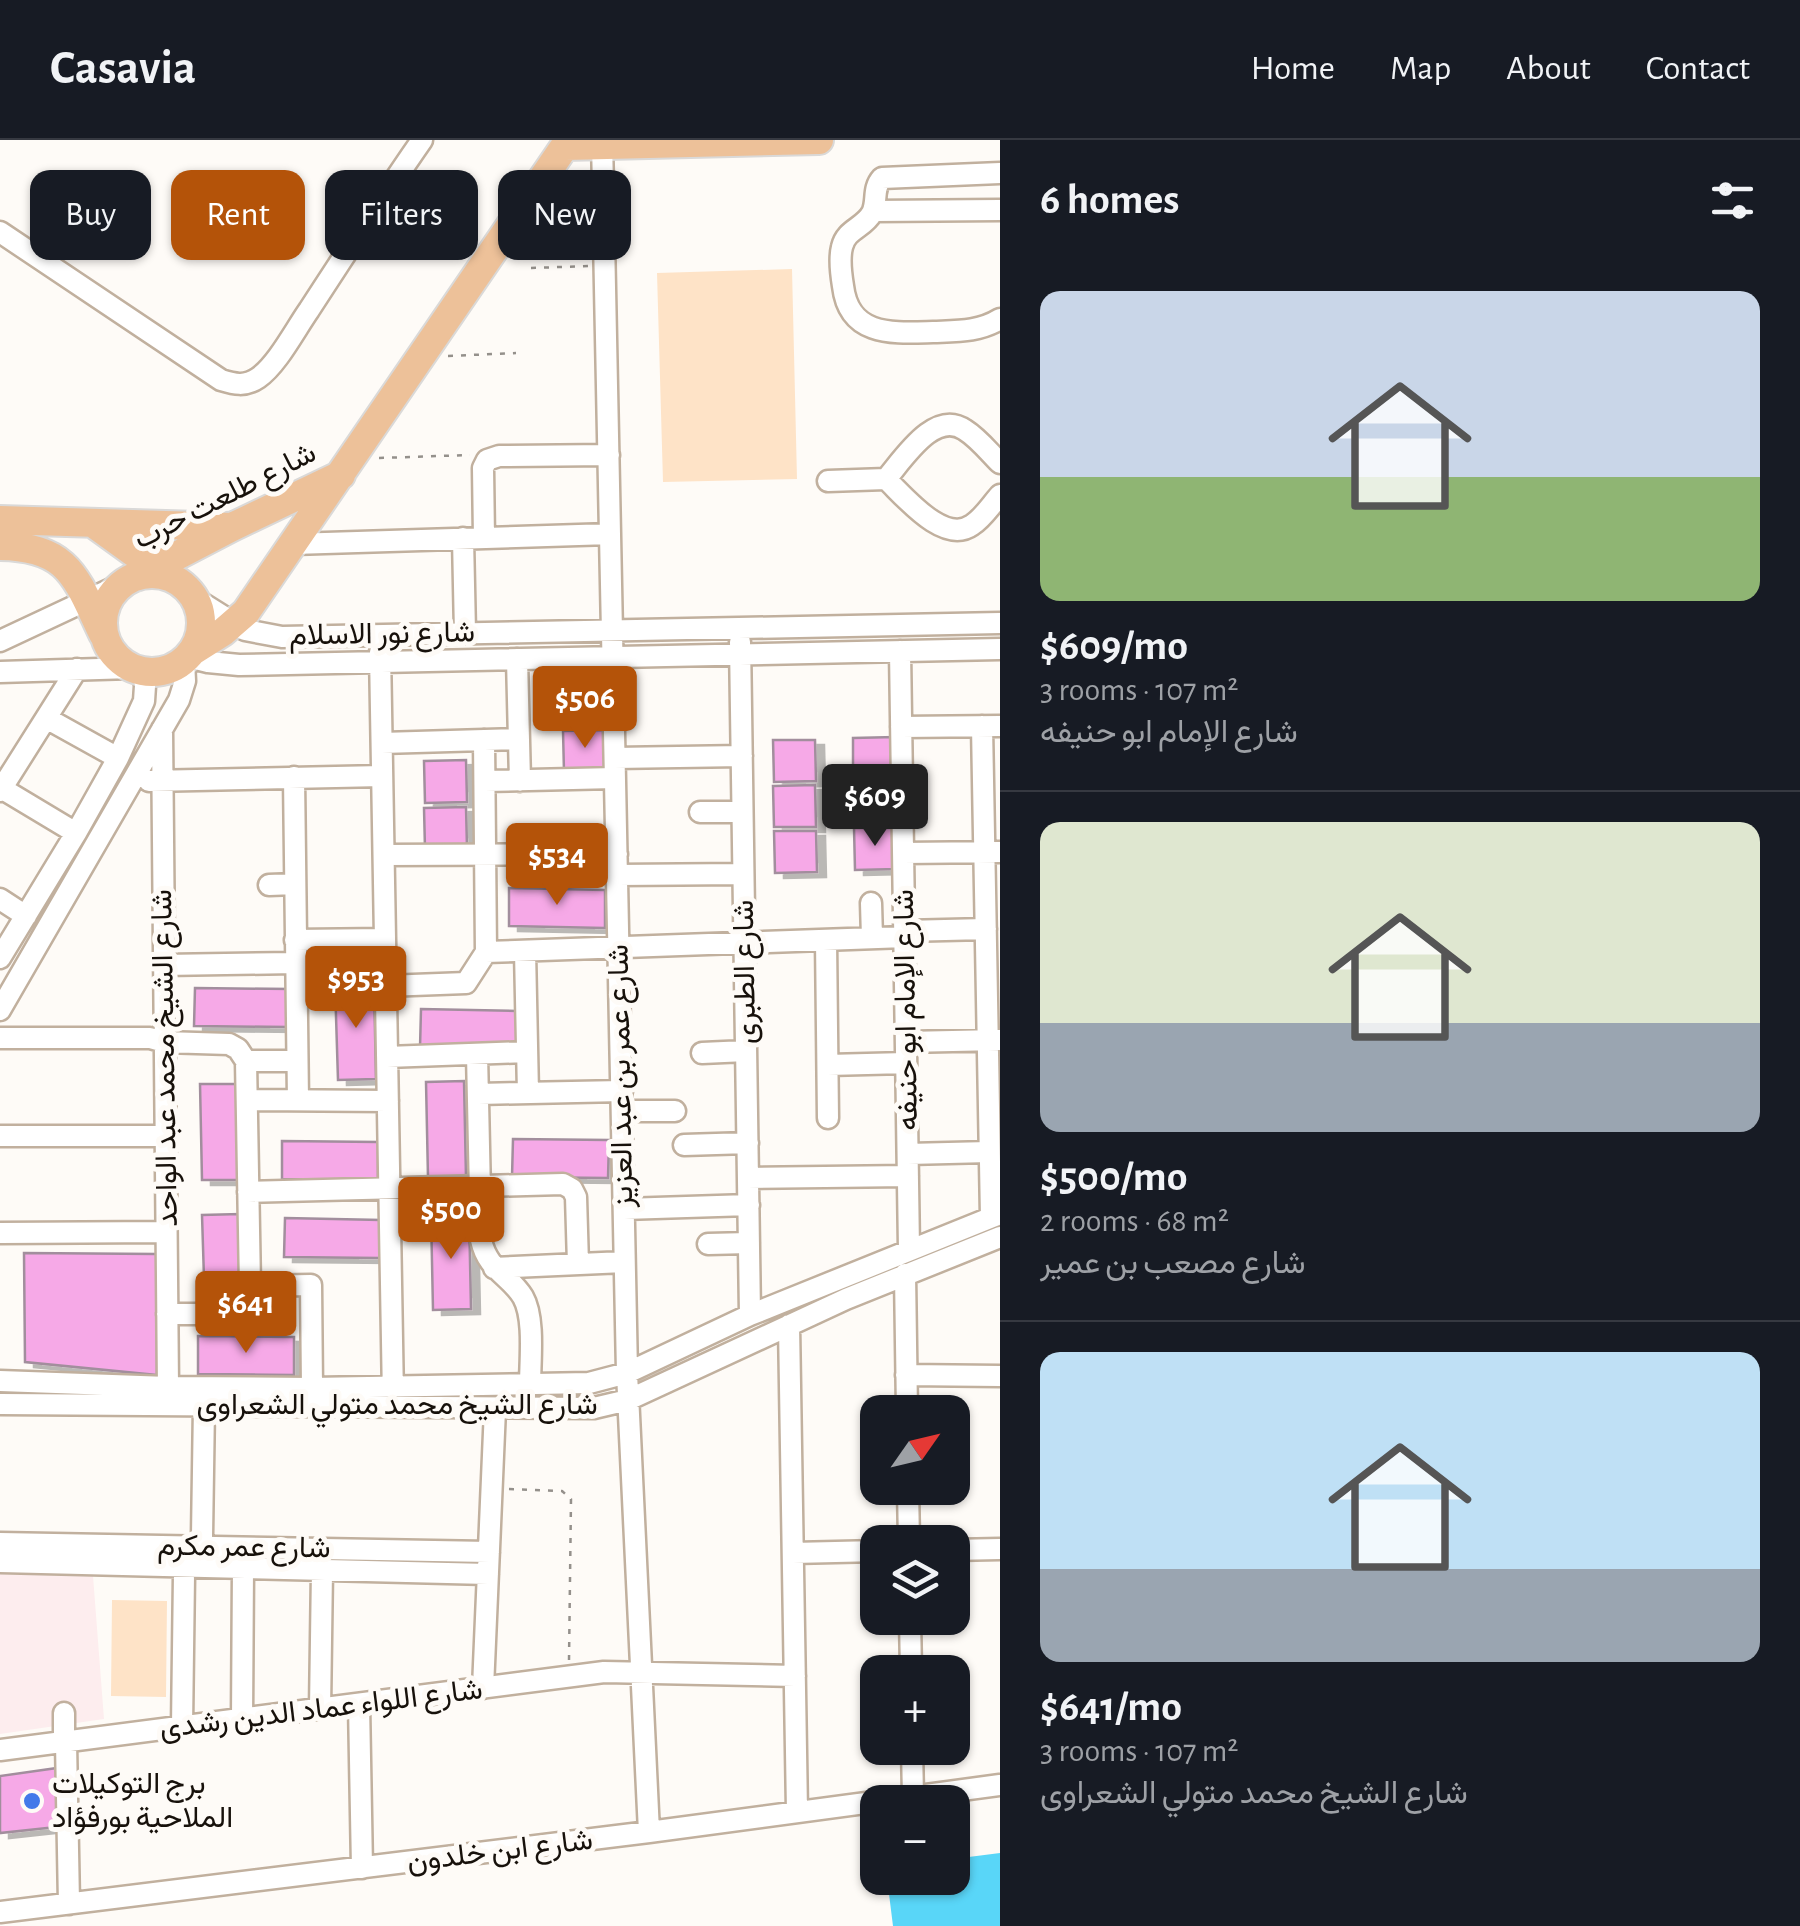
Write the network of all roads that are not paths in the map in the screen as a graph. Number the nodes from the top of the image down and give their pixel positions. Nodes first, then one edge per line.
1 (422, 140) edge
2 (819, 140) edge
3 (602, 142) edge
4 (567, 143) edge
5 (1000, 173) edge
6 (918, 176) junction
7 (918, 210) junction
8 (1000, 210) edge
9 (874, 211) junction
10 (0, 232) edge
11 (1000, 319) edge
12 (609, 455) junction
13 (1000, 462) edge
14 (347, 466) junction
15 (886, 479) junction
16 (828, 481) dead end
17 (1000, 495) edge
18 (0, 520) edge
19 (94, 524) junction
20 (232, 527) junction
21 (610, 534) junction
22 (473, 538) junction
23 (294, 544) junction
24 (0, 546) edge
25 (146, 576) junction
26 (194, 598) junction
27 (86, 600) junction
28 (1000, 623) edge
29 (235, 624) junction
30 (740, 628) junction
31 (612, 630) junction
32 (465, 633) junction
33 (380, 635) junction
34 (0, 642) edge
35 (108, 644) junction
36 (1000, 648) edge
37 (900, 651) junction
38 (740, 654) junction
39 (613, 657) junction
40 (517, 659) junction
41 (380, 662) junction
42 (77, 668) junction
43 (138, 669) junction
44 (190, 671) junction
45 (0, 672) edge
46 (46, 718) junction
47 (991, 726) edge
48 (902, 727) junction
49 (162, 729) junction
50 (519, 739) junction
51 (484, 740) junction
52 (382, 743) junction
53 (742, 756) junction
54 (113, 766) junction
55 (615, 768) junction
56 (382, 776) junction
57 (294, 778) junction
58 (161, 780) junction
59 (520, 780) junction
60 (484, 781) junction
61 (131, 783) junction
62 (1, 790) edge
63 (700, 812) dead end
64 (742, 812) junction
65 (76, 833) junction
66 (992, 852) edge
67 (904, 853) junction
68 (384, 855) junction
69 (485, 855) junction
70 (617, 864) junction
71 (743, 874) junction
72 (294, 884) junction
73 (268, 885) dead end
74 (0, 899) edge
75 (871, 903) dead end
76 (26, 916) junction
77 (986, 929) junction
78 (904, 934) junction
79 (385, 938) junction
80 (872, 938) junction
81 (295, 940) junction
82 (826, 940) junction
83 (744, 943) junction
84 (618, 948) junction
85 (525, 951) junction
86 (486, 952) junction
87 (0, 958) edge
88 (295, 963) junction
89 (164, 965) junction
90 (386, 986) junction
91 (0, 1010) edge
92 (0, 1038) edge
93 (994, 1040) edge
94 (164, 1042) junction
95 (746, 1051) junction
96 (527, 1052) junction
97 (906, 1052) junction
98 (702, 1053) dead end
99 (477, 1054) junction
100 (387, 1058) junction
101 (246, 1061) junction
102 (297, 1061) junction
103 (828, 1065) junction
104 (528, 1093) junction
105 (478, 1094) junction
106 (247, 1100) junction
107 (298, 1100) junction
108 (388, 1101) junction
109 (622, 1101) junction
110 (675, 1110) dead end
111 (828, 1118) dead end
112 (0, 1136) edge
113 (166, 1136) junction
114 (748, 1143) junction
115 (684, 1145) dead end
116 (989, 1152) junction
117 (908, 1154) junction
118 (908, 1176) junction
119 (748, 1178) junction
120 (480, 1186) junction
121 (390, 1189) junction
122 (248, 1192) junction
123 (748, 1205) junction
124 (624, 1209) junction
125 (995, 1216) edge
126 (0, 1232) edge
127 (166, 1232) junction
128 (1000, 1237) edge
129 (749, 1243) junction
130 (708, 1244) dead end
131 (909, 1249) junction
132 (624, 1262) junction
133 (578, 1264) junction
134 (494, 1268) junction
135 (905, 1274) junction
136 (250, 1286) junction
137 (168, 1314) junction
138 (750, 1315) junction
139 (789, 1325) junction
140 (627, 1372) junction
141 (906, 1376) junction
142 (1000, 1376) edge
143 (0, 1381) edge
144 (530, 1385) junction
145 (168, 1387) junction
146 (312, 1388) junction
147 (907, 1395) edge
148 (393, 1398) junction
149 (628, 1400) junction
150 (0, 1404) edge
151 (204, 1406) junction
152 (495, 1409) junction
153 (0, 1543) edge
154 (197, 1546) junction
155 (970, 1550) edge
156 (1000, 1550) edge
157 (860, 1551) edge
158 (792, 1553) junction
159 (0, 1562) edge
160 (488, 1563) junction
161 (188, 1566) junction
162 (242, 1568) junction
163 (322, 1570) junction
164 (642, 1672) junction
165 (795, 1676) junction
166 (483, 1688) junction
167 (360, 1704) junction
168 (320, 1709) junction
169 (64, 1714) dead end
170 (242, 1719) junction
171 (182, 1726) junction
172 (65, 1742) junction
173 (0, 1750) edge
174 (1000, 1785) edge
175 (970, 1789) edge
176 (860, 1803) edge
177 (797, 1812) junction
178 (649, 1832) junction
179 (362, 1868) junction
180 (69, 1904) junction
181 (0, 1912) edge

1 - 10 street
2 - 3 main road
3 - 4 main road
3 - 12 street, شارع عمر بن عبد العزيز
4 - 14 main road, شارع طلعت حرب
5 - 6 street
6 - 7 street
6 - 9 street
7 - 8 street
7 - 9 street
9 - 11 street
12 - 21 street, شارع عمر بن عبد العزيز
12 - 22 street
13 - 15 street
14 - 20 main road, شارع طلعت حرب
14 - 23 main road, شارع طلعت حرب
15 - 16 street
15 - 17 street
18 - 19 main road
19 - 20 main road
19 - 25 main road
20 - 25 main road, شارع طلعت حرب
21 - 22 street
21 - 31 street, شارع عمر بن عبد العزيز
22 - 23 street
22 - 32 street
23 - 29 main road, شارع طلعت حرب
24 - 27 main road
25 - 26 main road
25 - 27 street
25 - 35 main road
26 - 29 street, شارع نور الاسلام
26 - 44 main road
27 - 34 street
27 - 35 main road
28 - 30 street, شارع نور الاسلام
29 - 33 street, شارع نور الاسلام
29 - 44 main road, شارع طلعت حرب
30 - 31 street, شارع نور الاسلام
30 - 38 street, شارع الطبرى
31 - 32 street, شارع نور الاسلام
31 - 39 street, شارع عمر بن عبد العزيز
32 - 33 street, شارع نور الاسلام
33 - 41 street
35 - 43 main road
36 - 37 street, شارع نور الاسلام
37 - 38 street, شارع نور الاسلام
37 - 48 street, شارع الإمام ابو حنيفه
38 - 39 street, شارع نور الاسلام
38 - 53 street, شارع الطبرى
39 - 40 street, شارع نور الاسلام
39 - 55 street, شارع عمر بن عبد العزيز
40 - 41 street, شارع نور الاسلام
40 - 50 street
41 - 44 street, شارع نور الاسلام
41 - 52 street
42 - 43 street
42 - 45 street
42 - 46 street
43 - 44 main road
43 - 54 street
44 - 49 street
46 - 54 street
46 - 62 street
47 - 48 street
47 - 66 street
48 - 67 street, شارع الإمام ابو حنيفه
49 - 58 street, شارع الشيخ محمد عبد الواحد
49 - 61 street
50 - 51 street
50 - 59 street
51 - 52 street
51 - 60 street
52 - 56 street
53 - 55 street
53 - 64 street, شارع الطبرى
54 - 61 street
54 - 65 street
55 - 59 street
55 - 70 street, شارع عمر بن عبد العزيز
56 - 57 street
56 - 68 street
57 - 58 street
57 - 72 street
58 - 61 street
58 - 89 street, شارع الشيخ محمد عبد الواحد
59 - 60 street
60 - 69 street
61 - 91 street
62 - 65 street
63 - 64 street
64 - 71 street, شارع الطبرى
65 - 76 street
66 - 67 street
66 - 77 street
67 - 78 street, شارع الإمام ابو حنيفه
68 - 69 street
68 - 79 street
69 - 70 street
69 - 86 street
70 - 71 street
70 - 84 street, شارع عمر بن عبد العزيز
71 - 83 street, شارع الطبرى
72 - 73 street
72 - 81 street
74 - 76 street
75 - 80 street
76 - 87 street
77 - 78 street
77 - 93 street
78 - 80 street
78 - 97 street, شارع الإمام ابو حنيفه
79 - 81 street
79 - 90 street
80 - 82 street
81 - 88 street
82 - 83 street
82 - 103 street
83 - 84 street
83 - 95 street, شارع الطبرى
84 - 85 street
84 - 109 street, شارع عمر بن عبد العزيز
85 - 86 street
85 - 96 street
86 - 90 street
88 - 89 street
88 - 102 street
89 - 94 street, شارع الشيخ محمد عبد الواحد
90 - 100 street
92 - 94 street
93 - 97 street
93 - 116 street
94 - 101 street
94 - 113 street, شارع الشيخ محمد عبد الواحد
95 - 98 street
95 - 114 street, شارع الطبرى
96 - 99 street
96 - 104 street
97 - 103 street
97 - 117 street, شارع الإمام ابو حنيفه
99 - 100 street
99 - 105 street
100 - 108 street
101 - 102 street
101 - 106 street
102 - 107 street
103 - 111 street
104 - 105 street
104 - 109 street
105 - 120 street
106 - 107 street
106 - 122 street
107 - 108 street
108 - 121 street
109 - 110 street
109 - 124 street, شارع عمر بن عبد العزيز
112 - 113 street
113 - 127 street, شارع الشيخ محمد عبد الواحد
114 - 115 street
114 - 119 street, شارع الطبرى
116 - 117 street
116 - 125 street
117 - 118 street, شارع الإمام ابو حنيفه
118 - 119 street
118 - 131 street, شارع الإمام ابو حنيفه
119 - 123 street, شارع الطبرى
120 - 121 street
120 - 133 street
120 - 134 street
121 - 122 street
121 - 148 street
122 - 136 street
123 - 124 street
123 - 129 street, شارع الطبرى
124 - 132 street, شارع عمر بن عبد العزيز
125 - 131 street, شارع الشيخ محمد متولي الشعراوى
126 - 127 street
127 - 137 street, شارع الشيخ محمد عبد الواحد
128 - 135 street, شارع الشيخ محمد متولي الشعراوى
129 - 130 street
129 - 138 street, شارع الطبرى
131 - 138 street, شارع الشيخ محمد متولي الشعراوى
132 - 133 street
132 - 140 street, شارع عمر بن عبد العزيز
133 - 134 street
134 - 144 street
135 - 139 street, شارع الشيخ محمد متولي الشعراوى
135 - 141 street
136 - 137 street
136 - 146 street
137 - 145 street, شارع الشيخ محمد عبد الواحد
138 - 140 street, شارع الشيخ محمد متولي الشعراوى
139 - 149 street, شارع الشيخ محمد متولي الشعراوى
139 - 158 street
140 - 144 street, شارع الشيخ محمد متولي الشعراوى
140 - 149 street, شارع عمر بن عبد العزيز
141 - 142 street
141 - 147 street
143 - 145 street, شارع الشيخ محمد متولي الشعراوى
144 - 148 street, شارع الشيخ محمد متولي الشعراوى
145 - 146 street, شارع الشيخ محمد متولي الشعراوى
146 - 148 street, شارع الشيخ محمد متولي الشعراوى
148 - 151 street, شارع الشيخ محمد متولي الشعراوى
148 - 152 street, شارع الشيخ محمد متولي الشعراوى
149 - 152 street, شارع الشيخ محمد متولي الشعراوى
149 - 164 street, شارع عمر بن عبد العزيز
150 - 151 street, شارع الشيخ محمد متولي الشعراوى
151 - 154 street
152 - 160 street
153 - 154 street, شارع عمر مكرم
154 - 160 street, شارع عمر مكرم
154 - 161 street
155 - 156 street
157 - 158 street
158 - 165 street
159 - 161 street, شارع عمر مكرم
160 - 163 street, شارع عمر مكرم
160 - 166 street
161 - 162 street, شارع عمر مكرم
161 - 171 street
162 - 163 street, شارع عمر مكرم
162 - 170 street
163 - 168 street
164 - 165 street, شارع اللواء عماد الدين رشدى
164 - 166 street, شارع اللواء عماد الدين رشدى
164 - 178 street, شارع عمر بن عبد العزيز
165 - 177 street
166 - 167 street, شارع اللواء عماد الدين رشدى
167 - 168 street, شارع اللواء عماد الدين رشدى
167 - 179 street
168 - 170 street, شارع اللواء عماد الدين رشدى
169 - 172 street
170 - 171 street, شارع اللواء عماد الدين رشدى
171 - 172 street, شارع اللواء عماد الدين رشدى
172 - 173 street, شارع اللواء عماد الدين رشدى
172 - 180 street
174 - 175 street, شارع ابن خلدون
176 - 177 street, شارع ابن خلدون
177 - 178 street, شارع ابن خلدون
178 - 179 street, شارع ابن خلدون
179 - 180 street, شارع ابن خلدون
180 - 181 street, شارع ابن خلدون

